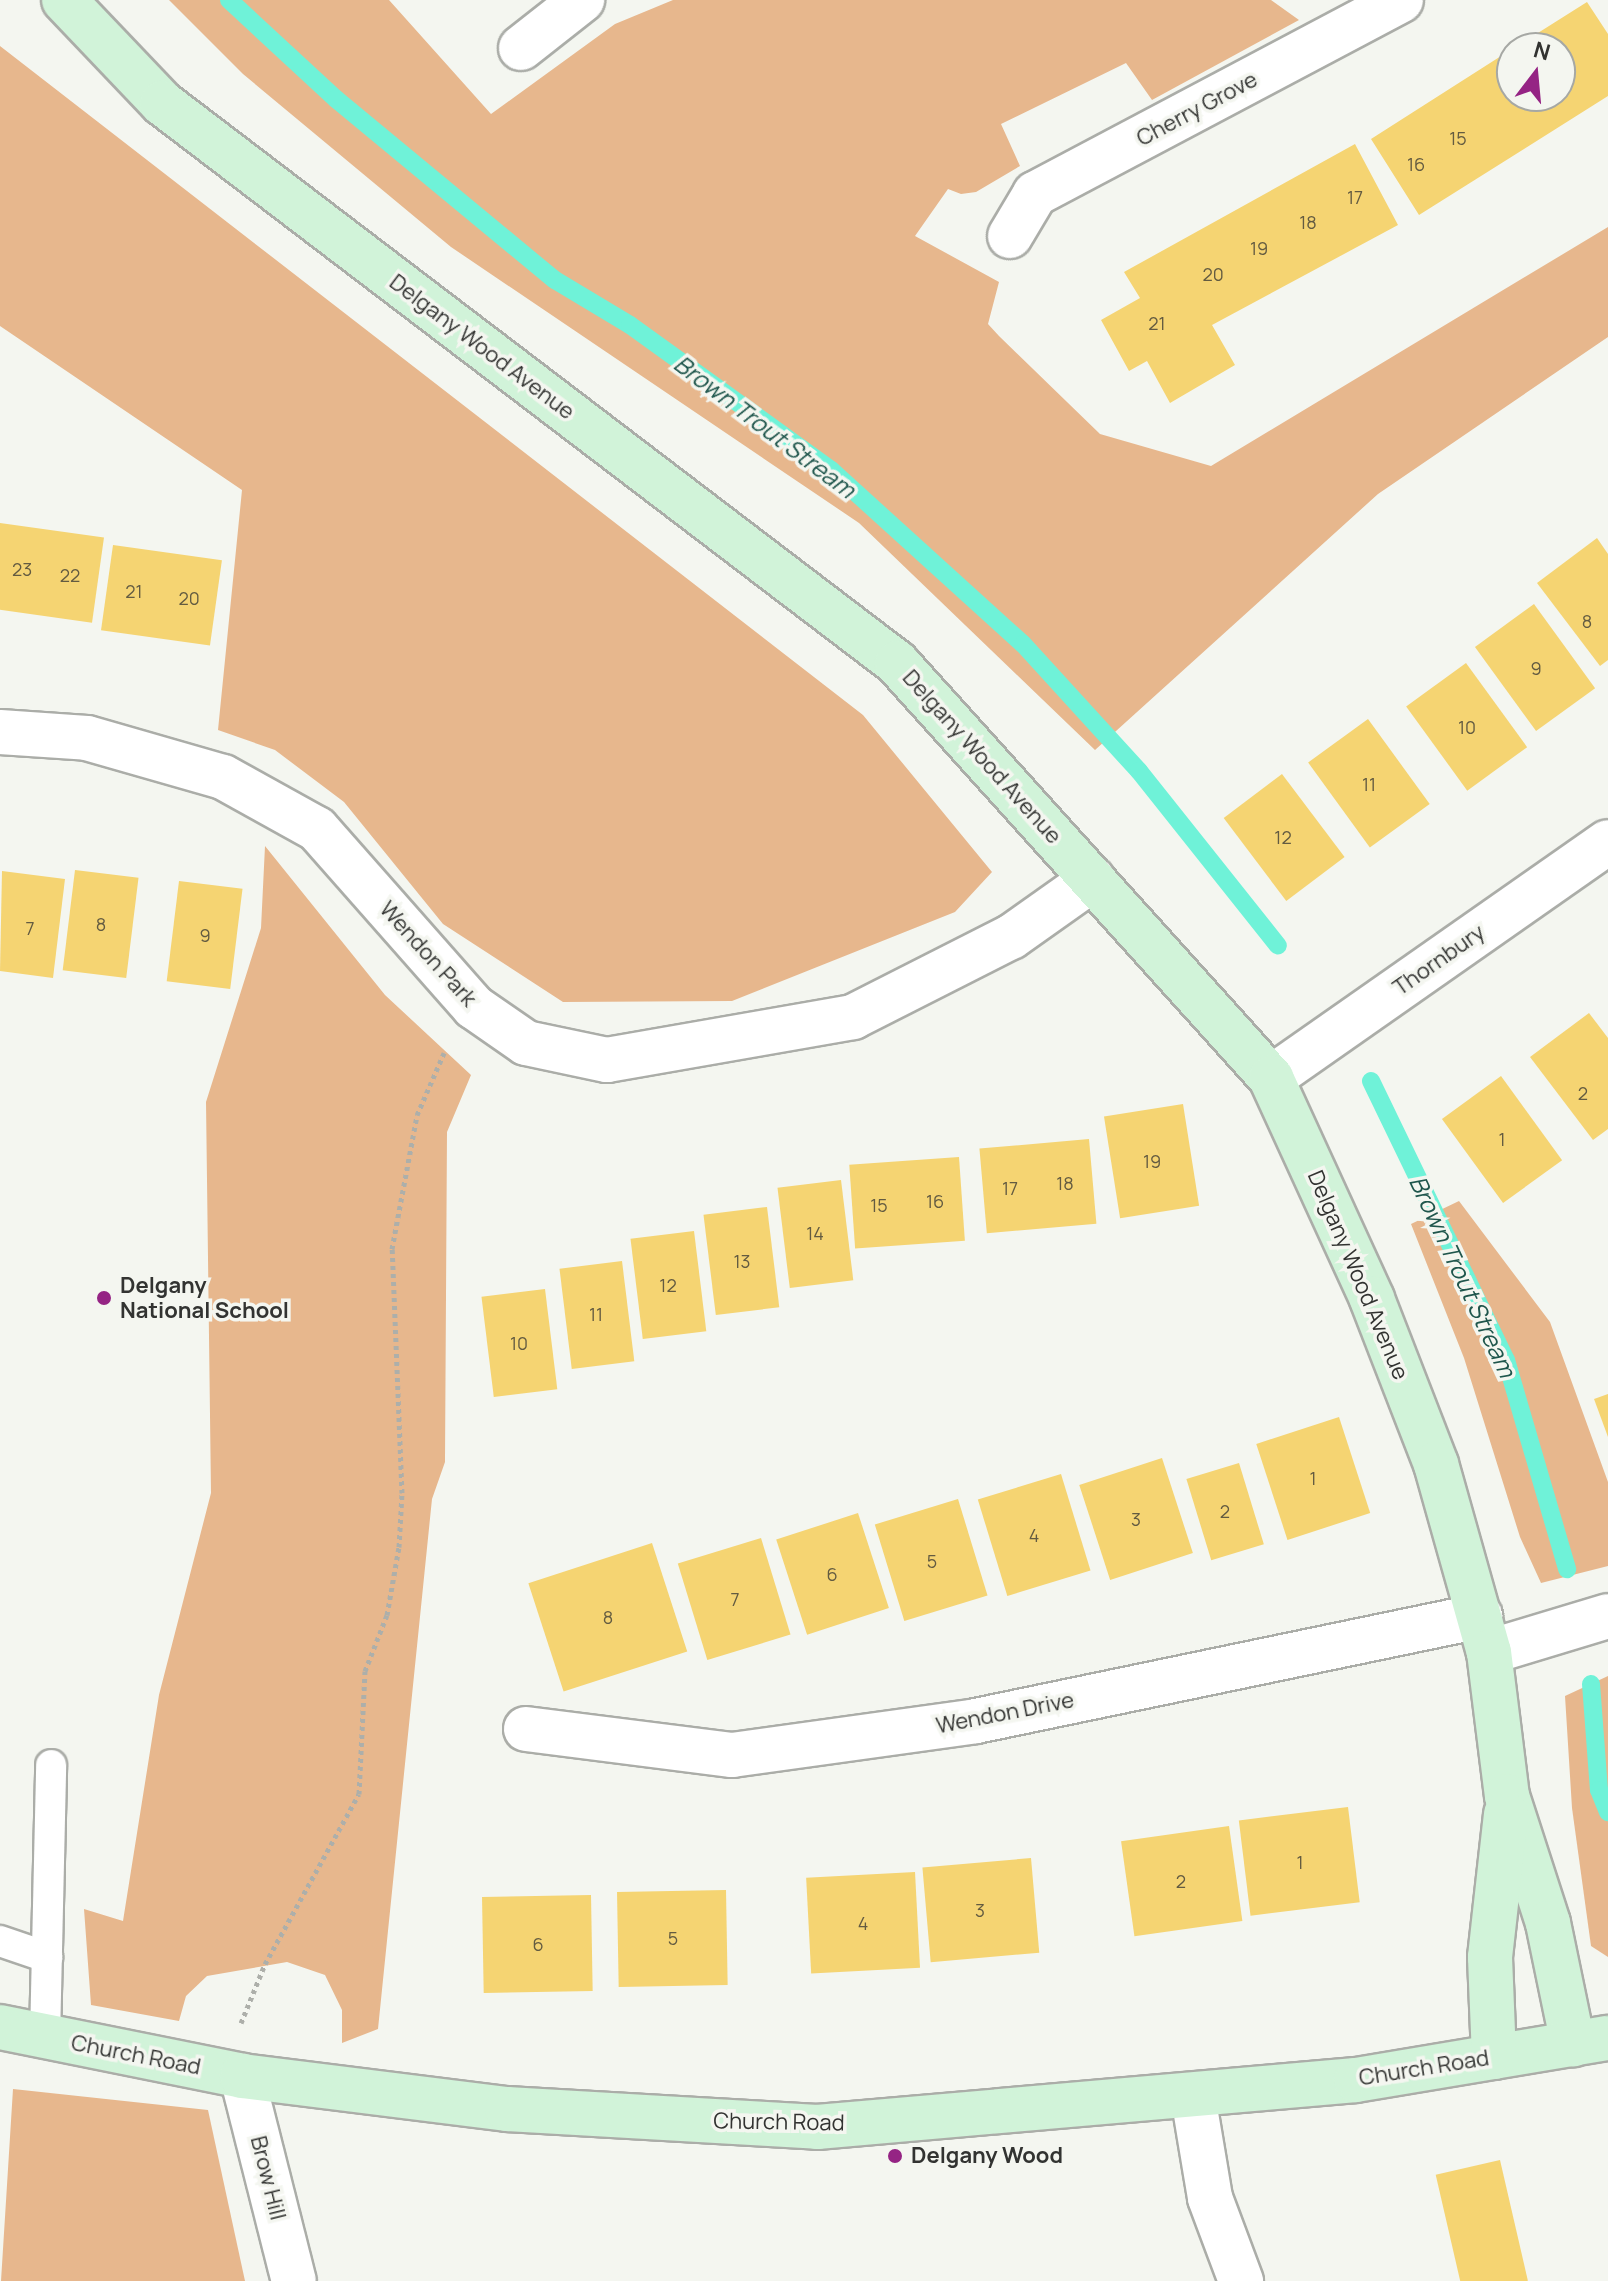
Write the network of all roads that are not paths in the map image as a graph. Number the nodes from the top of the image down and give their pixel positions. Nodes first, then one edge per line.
1 (64, 0) edge
2 (582, 0) edge
3 (1401, 0) edge
4 (521, 48) dead end
5 (1010, 236) dead end
6 (0, 732) edge
7 (1608, 842) edge
8 (1093, 879) junction
9 (1271, 1078) junction
10 (1608, 1616) edge
11 (1484, 1634) junction
12 (526, 1729) dead end
13 (51, 1765) dead end
14 (1507, 1796) junction
15 (0, 1941) edge
16 (47, 1957) junction
17 (0, 2027) edge
18 (45, 2038) junction
19 (1591, 2041) edge
20 (1494, 2057) junction
21 (242, 2076) junction
22 (1193, 2096) junction
23 (294, 2281) edge
24 (1241, 2281) edge

1 - 8 street, Delgany Wood Avenue
2 - 4 street
3 - 5 street, Cherry Grove
6 - 8 street, Wendon Park
7 - 9 street, Thornbury
8 - 9 street, Delgany Wood Avenue
9 - 11 street, Delgany Wood Avenue
10 - 11 street, Wendon Drive
11 - 12 street, Wendon Drive
11 - 14 street, Delgany Wood Avenue
13 - 16 lane
14 - 19 street, Delgany Wood Avenue
14 - 20 street, Delgany Wood Avenue
15 - 16 lane
16 - 18 lane
17 - 18 street, Church Road
18 - 21 street, Church Road
19 - 20 street, Church Road
20 - 22 street, Church Road
21 - 22 street, Church Road
21 - 23 street, Brow Hill
22 - 24 street

